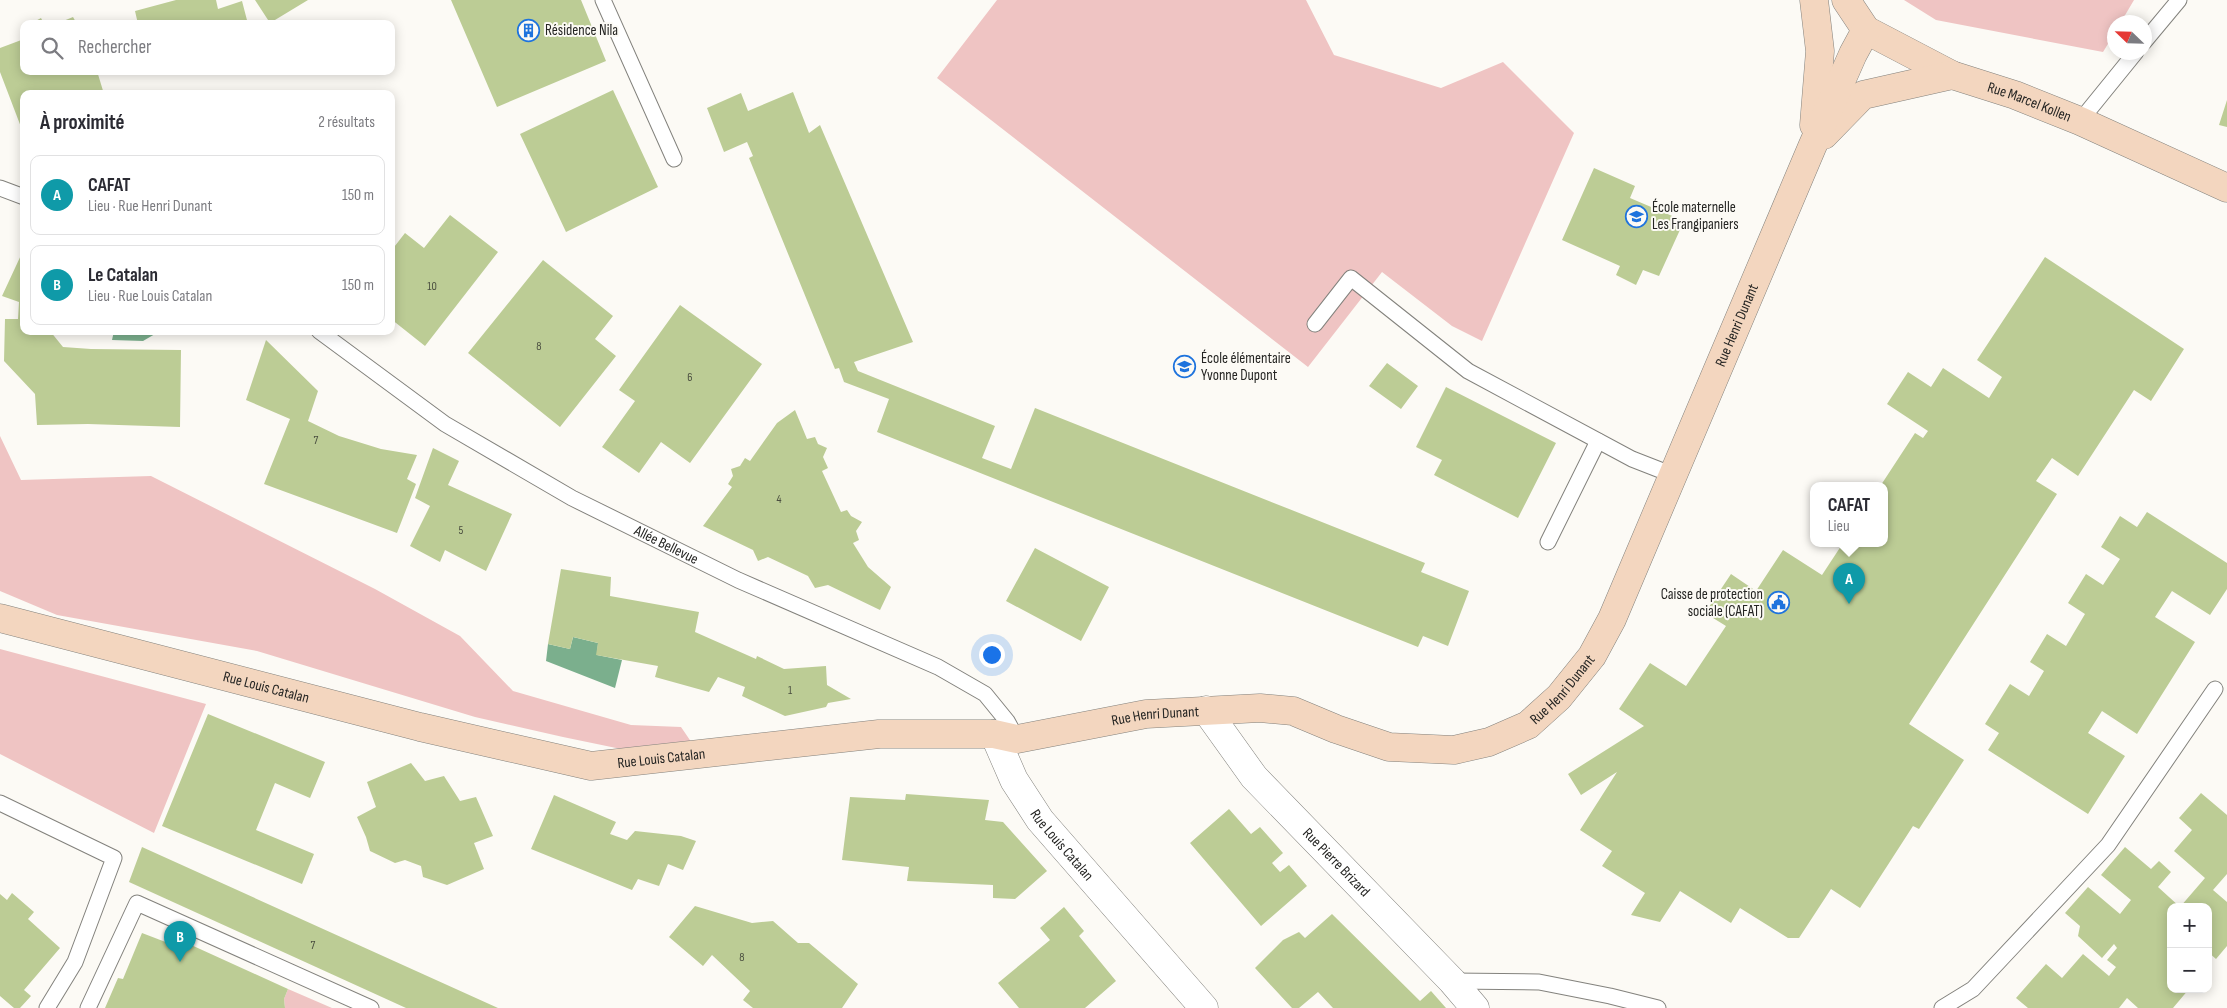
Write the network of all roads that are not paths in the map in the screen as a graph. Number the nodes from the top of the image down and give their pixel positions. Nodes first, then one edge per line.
1 (603, 0) edge
2 (1814, 0) edge
3 (1846, 0) edge
4 (2179, 0) edge
5 (1866, 30) junction
6 (2152, 32) edge
7 (2130, 60) edge
8 (1952, 74) junction
9 (2080, 121) junction
10 (1812, 147) junction
11 (674, 159) dead end
12 (0, 188) edge
13 (2227, 188) edge
14 (20, 196) edge
15 (1314, 324) dead end
16 (324, 335) edge
17 (1598, 441) junction
18 (1673, 475) junction
19 (1548, 542) dead end
20 (0, 618) edge
21 (2215, 689) dead end
22 (1206, 710) junction
23 (1006, 737) junction
24 (0, 803) edge
25 (1452, 981) junction
26 (47, 1008) edge
27 (88, 1008) edge
28 (371, 1008) edge
29 (1204, 1008) edge
30 (1475, 1008) edge
31 (1658, 1008) edge
32 (1942, 1008) edge

1 - 11 lane
2 - 10 street, Rue Henri Dunant
3 - 5 street, Rue Marcel Kollen
4 - 6 lane
5 - 8 street, Rue Marcel Kollen
5 - 10 street, Rue Henri Dunant
7 - 9 lane
8 - 9 street, Rue Marcel Kollen
8 - 10 street, Rue Henri Dunant
9 - 13 street, Rue Marcel Kollen
10 - 18 street, Rue Henri Dunant
12 - 14 lane
15 - 17 lane
16 - 23 lane, Allée Bellevue
17 - 18 lane
17 - 19 lane
18 - 22 street, Rue Henri Dunant
20 - 23 street, Rue Louis Catalan
21 - 32 lane
22 - 23 street, Rue Henri Dunant
22 - 25 street, Rue Pierre Brizard
23 - 29 street, Rue Louis Catalan
24 - 26 lane
25 - 30 street, Rue Pierre Brizard
25 - 31 lane
27 - 28 lane

